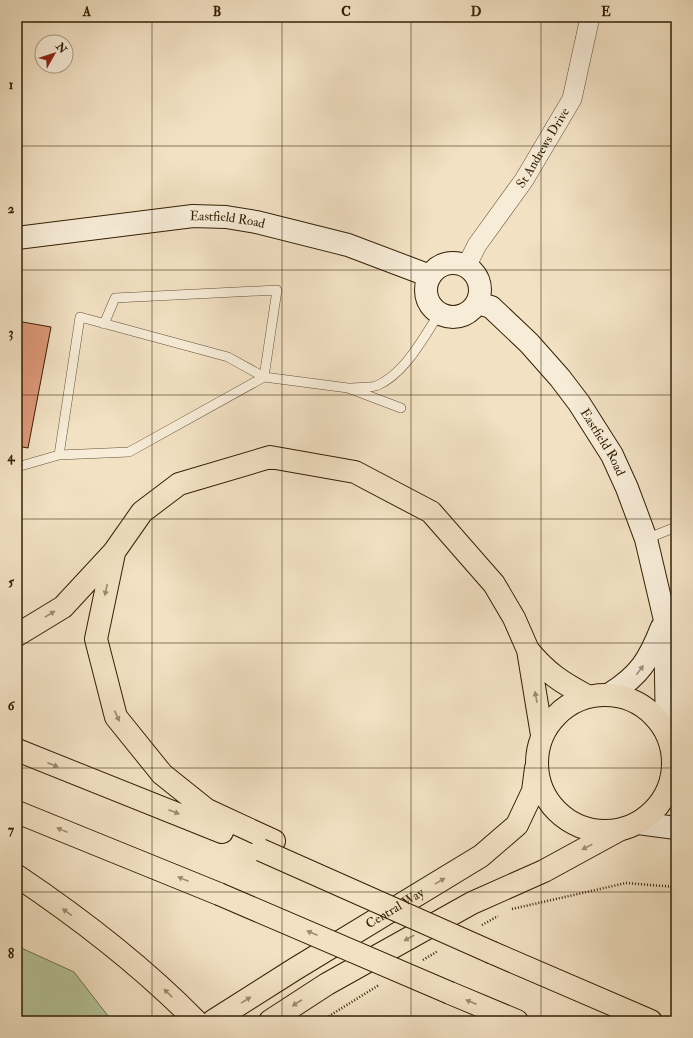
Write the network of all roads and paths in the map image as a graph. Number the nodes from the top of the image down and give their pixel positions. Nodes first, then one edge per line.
1 (590, 17) edge
2 (17, 238) edge
3 (466, 267) junction
4 (430, 276) junction
5 (477, 303) junction
6 (439, 314) junction
7 (104, 324) junction
8 (264, 377) junction
9 (348, 388) junction
10 (401, 408) dead end
11 (59, 455) junction
12 (17, 467) edge
13 (676, 527) edge
14 (646, 539) junction
15 (114, 552) junction
16 (665, 620) junction
17 (17, 635) edge
18 (528, 650) junction
19 (610, 694) junction
20 (587, 696) junction
21 (667, 732) junction
22 (542, 735) junction
23 (17, 750) edge
24 (674, 754) edge
25 (537, 763) junction
26 (17, 812) edge
27 (630, 826) junction
28 (676, 828) edge
29 (268, 846) junction
30 (17, 876) edge
31 (499, 948) junction
32 (196, 1021) edge
33 (213, 1021) edge
34 (270, 1021) edge
35 (517, 1021) edge
36 (651, 1021) edge
37 (658, 1021) edge

1 - 3 street, St Andrews Drive
2 - 4 street, Eastfield Road
3 - 4 street
3 - 5 street
4 - 6 street
5 - 6 street
5 - 14 street, Eastfield Road
6 - 9 lane
7 - 8 lane
7 - 8 lane
7 - 11 lane
8 - 9 lane
8 - 11 lane
9 - 10 lane
11 - 12 lane
13 - 14 lane
14 - 16 street, Eastfield Road
17 -> 15 main road
15 - 18 main road
15 -> 29 main road
19 -> 16 street
16 - 21 street, Eastfield Road
18 - 20 main road
22 -> 18 main road
19 - 20 main road
19 - 21 main road
20 - 22 main road
21 - 24 main road
22 - 25 main road
23 -> 29 main road
24 - 27 main road
25 - 27 main road
33 -> 25 main road, Central Way
35 -> 26 main road, bridge
27 - 28 street
27 -> 34 main road
29 - 31 main road, bridge
32 -> 30 main road
31 - 36 main road
31 - 37 main road

